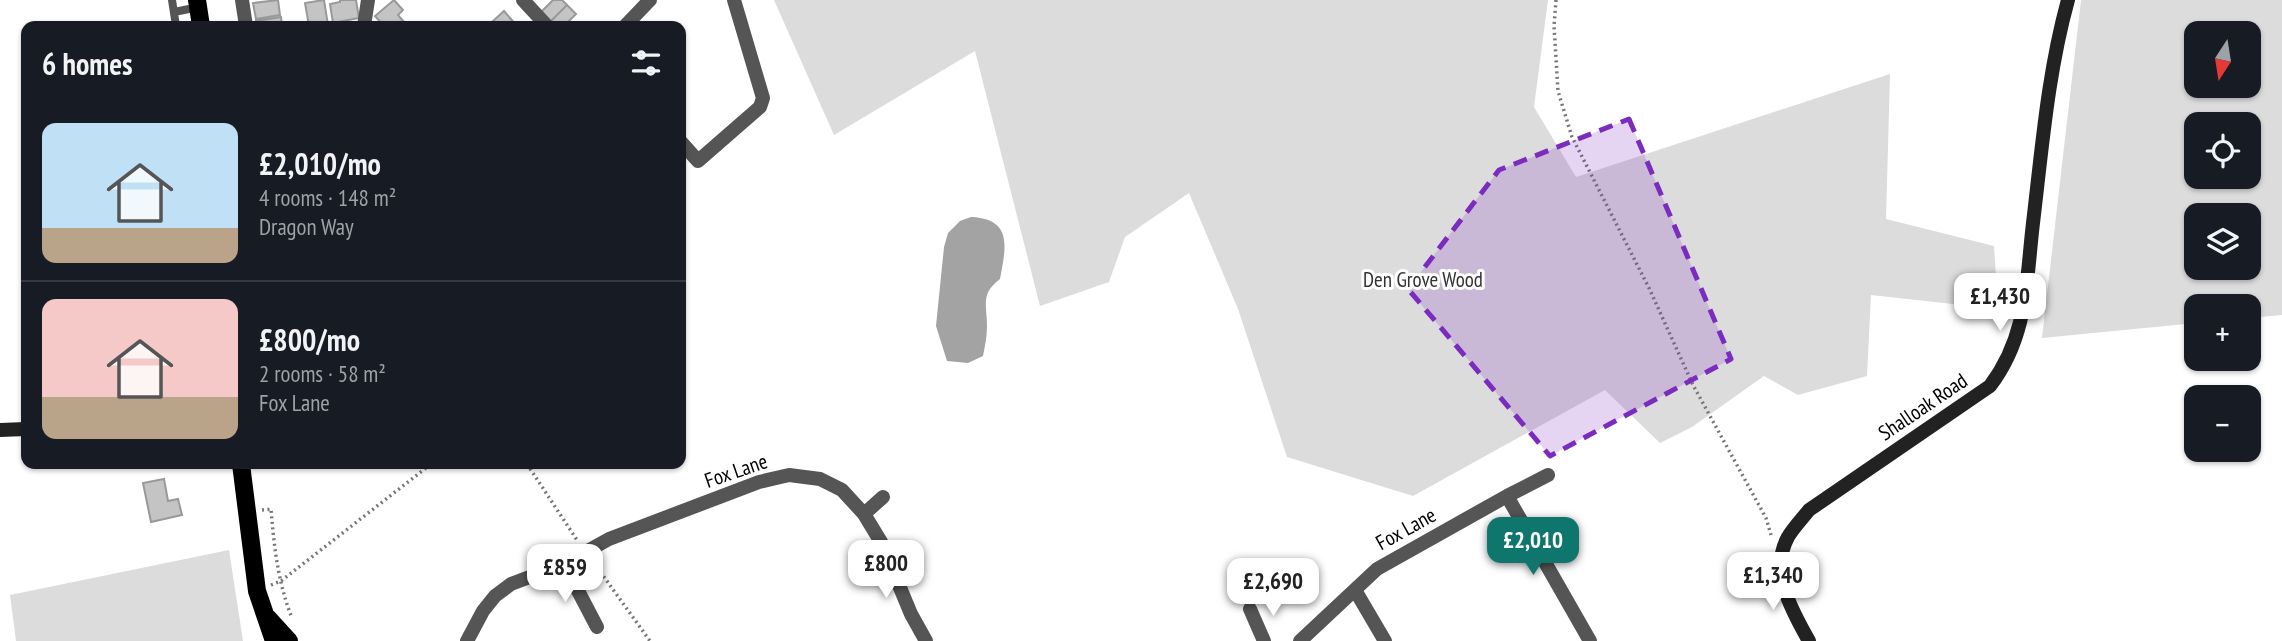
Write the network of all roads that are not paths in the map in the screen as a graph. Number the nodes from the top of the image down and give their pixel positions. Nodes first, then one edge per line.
1 (172, 0) edge
2 (242, 0) edge
3 (368, 0) edge
4 (523, 0) edge
5 (650, 0) edge
6 (734, 0) edge
7 (2068, 0) edge
8 (198, 4) edge
9 (174, 12) junction
10 (175, 21) edge
11 (245, 21) edge
12 (365, 21) edge
13 (542, 21) edge
14 (630, 21) edge
15 (686, 148) edge
16 (21, 429) edge
17 (0, 430) edge
18 (242, 469) edge
19 (1548, 475) dead end
20 (1507, 496) junction
21 (883, 498) dead end
22 (864, 514) junction
23 (881, 542) junction
24 (867, 559) dead end
25 (564, 564) junction
26 (1355, 590) junction
27 (1250, 609) dead end
28 (266, 616) junction
29 (597, 627) dead end
30 (274, 641) edge
31 (289, 641) edge
32 (467, 641) edge
33 (926, 641) edge
34 (1264, 641) edge
35 (1300, 641) edge
36 (1385, 641) edge
37 (1590, 641) edge
38 (1809, 641) edge

1 - 9 lane
2 - 11 street
3 - 12 street
4 - 13 street
5 - 14 street
6 - 15 street
7 - 38 street, Shalloak Road
8 - 9 lane
9 - 10 lane
16 - 17 street
18 - 28 main road
19 - 20 street, Fox Lane
20 - 26 street, Fox Lane
20 - 37 street
21 - 22 street
22 - 23 street, Fox Lane
22 - 25 street, Fox Lane
23 - 24 street
23 - 33 street, Fox Lane
25 - 29 street
25 - 32 street, Fox Lane
26 - 35 street, Fox Lane
26 - 36 street
27 - 34 street
28 - 30 main road
28 - 31 main road

